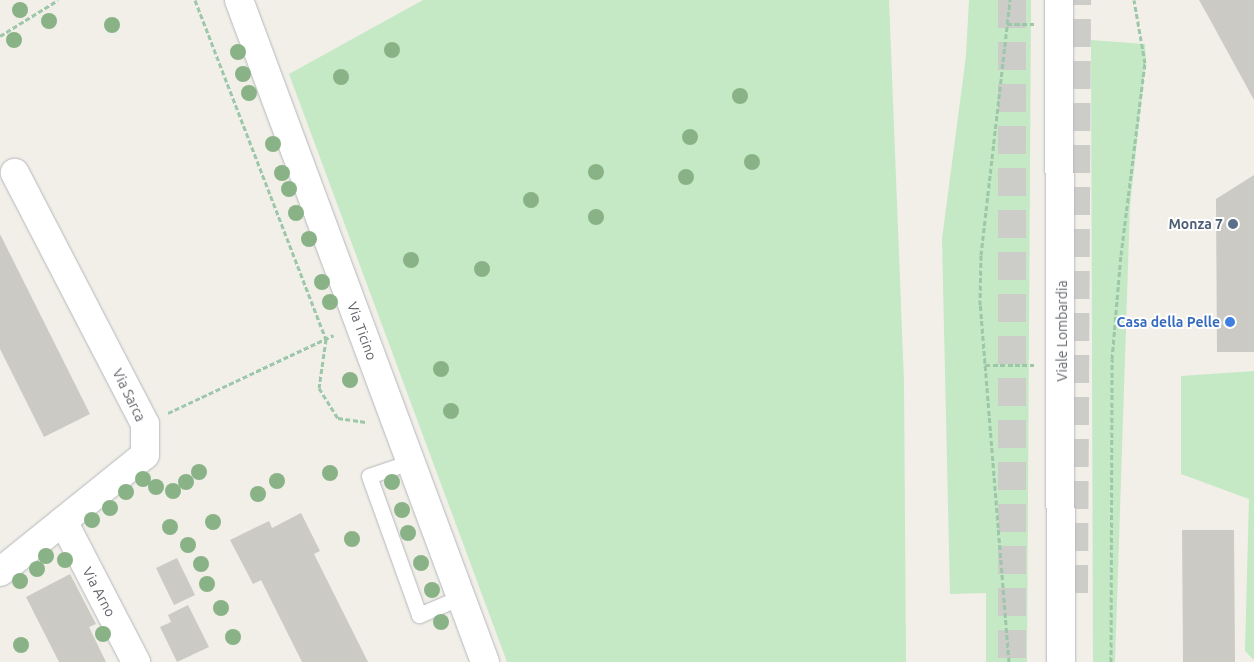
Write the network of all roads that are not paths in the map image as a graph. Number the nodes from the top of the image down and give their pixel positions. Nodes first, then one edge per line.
1 (239, 0) edge
2 (1059, 0) edge
3 (15, 173) dead end
4 (410, 462) junction
5 (62, 521) junction
6 (0, 572) edge
7 (461, 597) junction
8 (136, 662) edge
9 (485, 662) edge
10 (1061, 662) edge

1 - 4 street, Via Ticino
2 - 10 street, Viale Lombardia
3 - 5 street, Via Sarca
4 - 7 street, Via Ticino
4 - 7 lane
5 - 6 street, Via Sarca
5 - 8 street, Via Arno
7 - 9 street, Via Ticino

